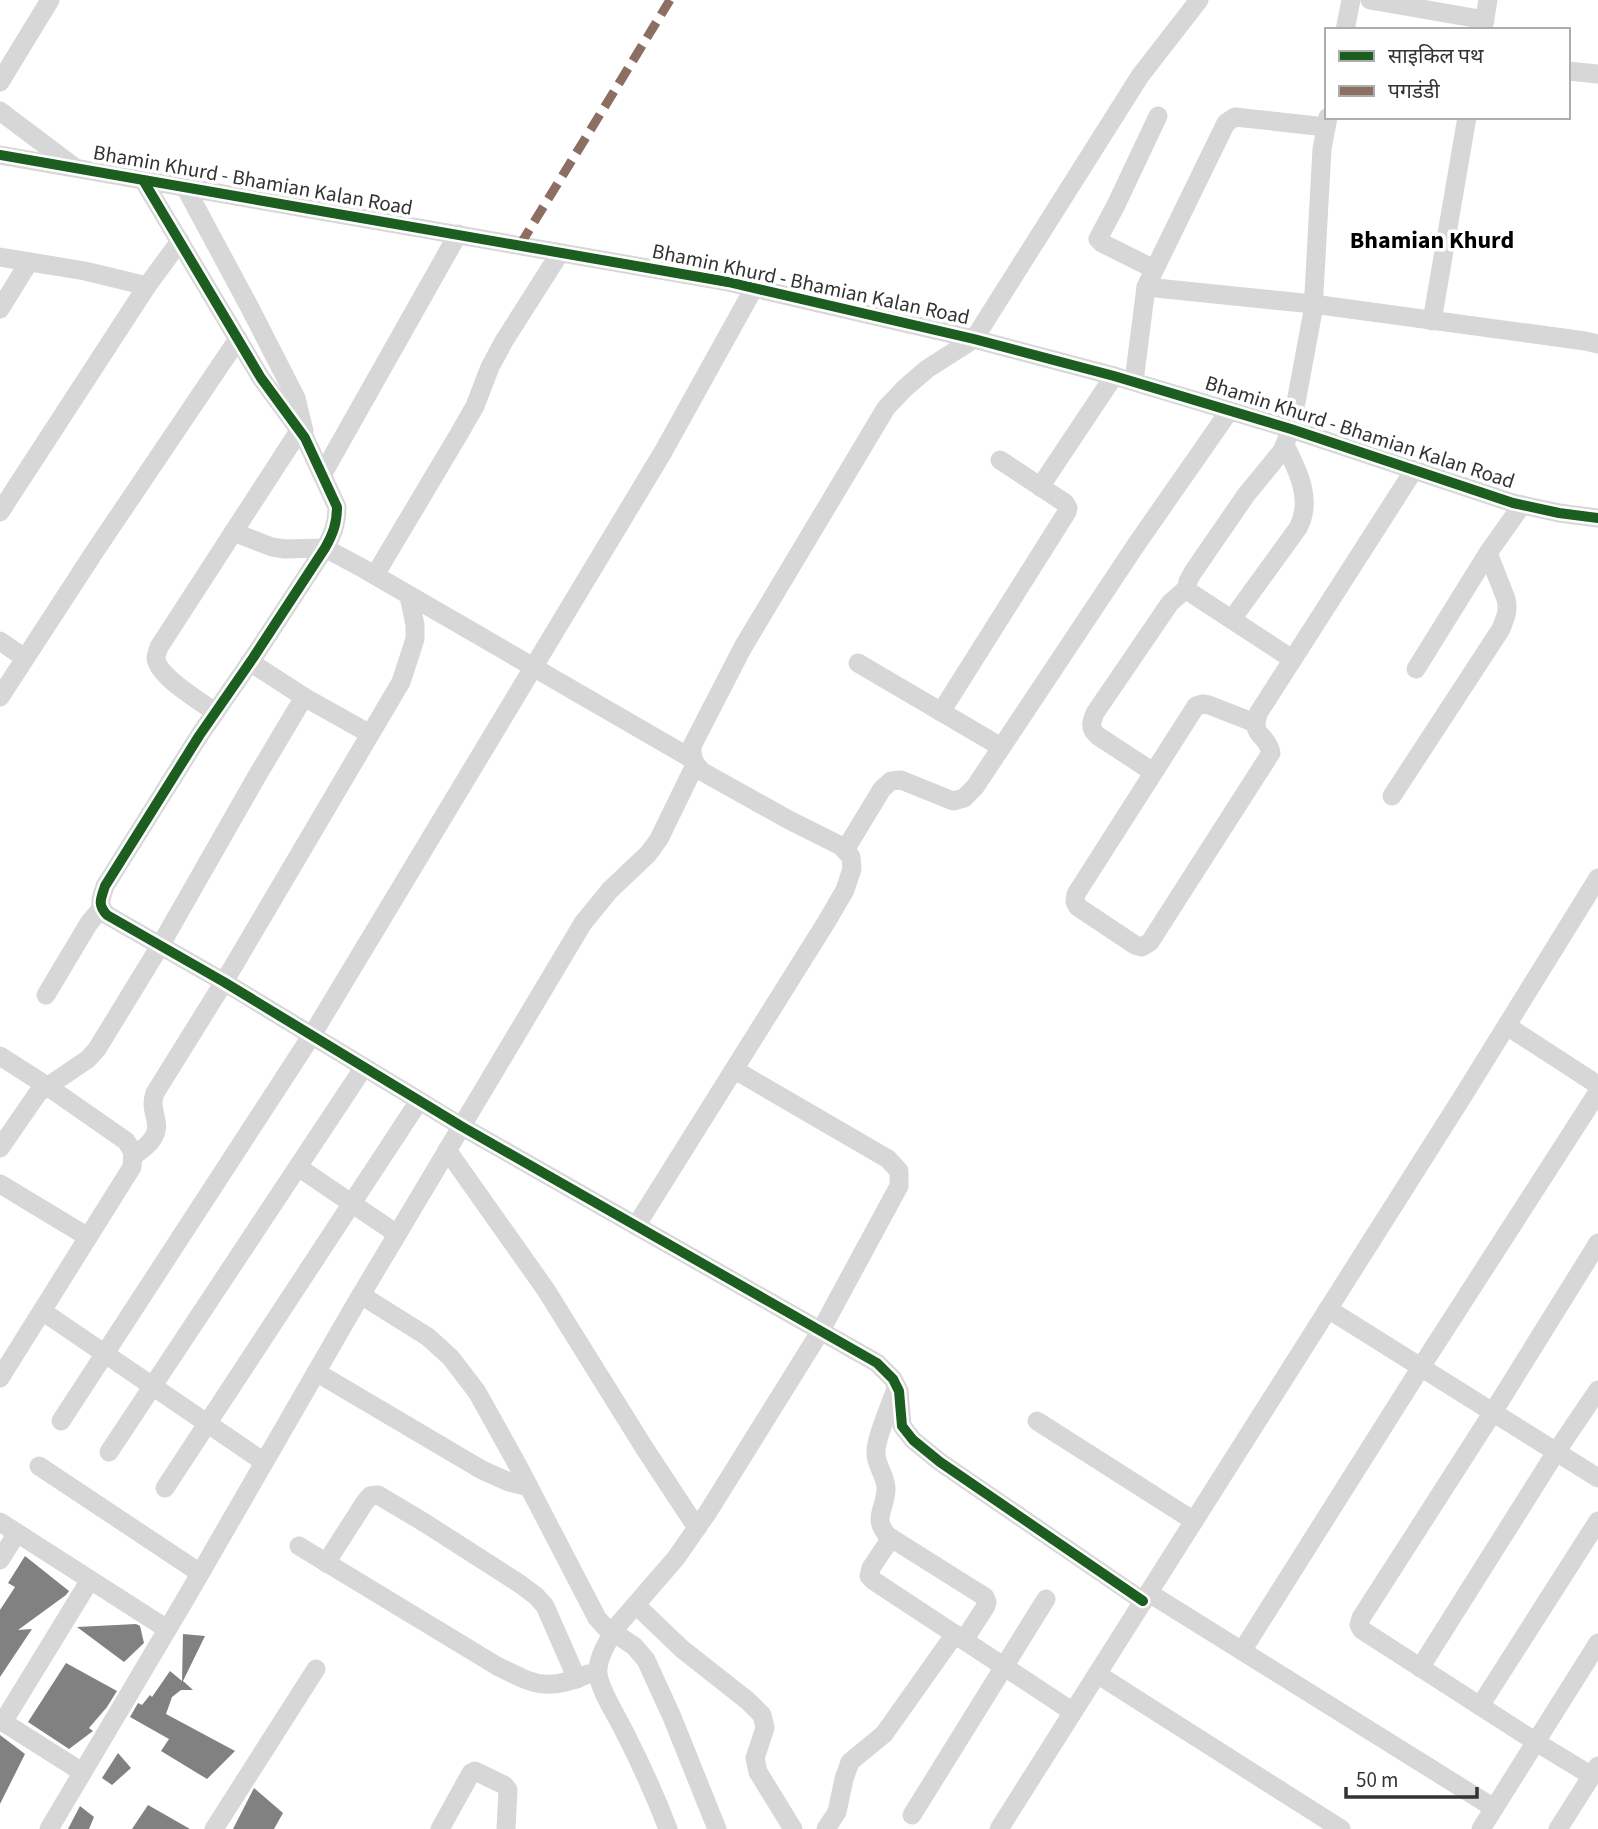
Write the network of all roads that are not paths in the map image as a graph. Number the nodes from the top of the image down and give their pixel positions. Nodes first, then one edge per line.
1 (50, 0) edge
2 (1199, 0) edge
3 (1350, 0) edge
4 (1370, 0) edge
5 (1488, 0) edge
6 (1484, 25) edge
7 (1345, 28) edge
8 (1570, 71) edge
9 (1598, 74) edge
10 (0, 82) edge
11 (0, 111) edge
12 (1158, 116) dead end
13 (1467, 119) edge
14 (1327, 122) edge
15 (0, 155) edge
16 (76, 169) junction
17 (143, 180) junction
18 (185, 187) junction
19 (457, 234) junction
20 (180, 241) junction
21 (560, 253) junction
22 (0, 257) edge
23 (29, 262) junction
24 (1150, 278) junction
25 (147, 286) junction
26 (754, 288) junction
27 (1313, 304) junction
28 (0, 309) edge
29 (1432, 321) junction
30 (238, 339) junction
31 (974, 339) junction
32 (1598, 344) edge
33 (1114, 376) junction
34 (1134, 382) junction
35 (1230, 410) junction
36 (302, 434) junction
37 (1288, 437) junction
38 (1000, 460) dead end
39 (1414, 470) junction
40 (322, 475) junction
41 (1040, 487) junction
42 (1522, 505) junction
43 (0, 512) edge
44 (1598, 518) edge
45 (233, 531) junction
46 (325, 548) junction
47 (1488, 553) junction
48 (375, 575) junction
49 (1187, 588) junction
50 (409, 596) junction
51 (1232, 619) junction
52 (0, 641) edge
53 (25, 658) junction
54 (1292, 659) junction
55 (250, 662) junction
56 (858, 663) dead end
57 (534, 667) junction
58 (1416, 669) dead end
59 (0, 697) edge
60 (304, 698) junction
61 (215, 712) junction
62 (941, 712) junction
63 (1255, 723) junction
64 (370, 734) junction
65 (1001, 747) junction
66 (694, 762) junction
67 (1153, 772) junction
68 (1392, 796) dead end
69 (845, 850) junction
70 (1598, 878) edge
71 (101, 909) junction
72 (160, 946) junction
73 (224, 982) junction
74 (46, 995) dead end
75 (1507, 1026) junction
76 (312, 1035) junction
77 (0, 1056) edge
78 (364, 1067) junction
79 (736, 1070) junction
80 (1598, 1085) edge
81 (47, 1086) junction
82 (1598, 1092) edge
83 (419, 1101) junction
84 (461, 1126) junction
85 (0, 1148) edge
86 (447, 1150) junction
87 (133, 1156) junction
88 (298, 1167) junction
89 (0, 1184) edge
90 (352, 1203) junction
91 (636, 1226) junction
92 (397, 1234) junction
93 (88, 1237) junction
94 (1598, 1243) edge
95 (361, 1295) junction
96 (1328, 1309) junction
97 (42, 1311) junction
98 (820, 1332) junction
99 (104, 1354) junction
100 (1421, 1367) junction
101 (316, 1372) junction
102 (0, 1378) edge
103 (153, 1387) junction
104 (897, 1387) junction
105 (1598, 1390) edge
106 (1493, 1412) junction
107 (61, 1421) dead end
108 (1037, 1421) dead end
109 (206, 1423) junction
110 (1556, 1451) junction
111 (109, 1452) dead end
112 (264, 1462) junction
113 (40, 1466) dead end
114 (1598, 1478) edge
115 (529, 1487) junction
116 (164, 1488) dead end
117 (1194, 1521) junction
118 (1598, 1521) edge
119 (0, 1522) edge
120 (697, 1528) junction
121 (17, 1533) junction
122 (891, 1538) junction
123 (299, 1546) dead end
124 (0, 1560) edge
125 (326, 1563) junction
126 (200, 1573) junction
127 (90, 1580) junction
128 (1146, 1597) junction
129 (1046, 1599) dead end
130 (635, 1605) junction
131 (167, 1629) junction
132 (612, 1633) junction
133 (960, 1637) junction
134 (1598, 1643) edge
135 (1242, 1651) junction
136 (1005, 1667) junction
137 (1420, 1668) junction
138 (316, 1669) dead end
139 (598, 1669) junction
140 (1097, 1674) junction
141 (577, 1679) junction
142 (1480, 1706) junction
143 (1073, 1712) junction
144 (1, 1721) edge
145 (1535, 1742) junction
146 (1595, 1771) edge
147 (82, 1772) junction
148 (1494, 1808) junction
149 (912, 1815) dead end
150 (49, 1829) edge
151 (214, 1829) edge
152 (440, 1829) edge
153 (506, 1829) edge
154 (668, 1829) edge
155 (717, 1829) edge
156 (793, 1829) edge
157 (826, 1829) edge
158 (999, 1829) edge
159 (1341, 1829) edge
160 (1480, 1829) edge
161 (1558, 1829) edge

1 - 10 street
2 - 31 street
3 - 7 street
4 - 6 street
5 - 6 street
8 - 9 street
11 - 16 street
12 - 24 street
13 - 29 street
14 - 24 street
14 - 27 street
15 - 16 street, Bhamin Khurd - Bhamian Kalan Road
16 - 17 street, Bhamin Khurd - Bhamian Kalan Road
17 - 18 street, Bhamin Khurd - Bhamian Kalan Road
17 - 20 street
18 - 19 street, Bhamin Khurd - Bhamian Kalan Road
18 - 36 street
19 - 21 street, Bhamin Khurd - Bhamian Kalan Road
19 - 40 street
20 - 25 street
20 - 30 street
21 - 26 street, Bhamin Khurd - Bhamian Kalan Road
21 - 48 street
22 - 23 street
23 - 25 street
23 - 28 street
24 - 27 street
24 - 34 street
25 - 43 street
26 - 31 street, Bhamin Khurd - Bhamian Kalan Road
26 - 57 street
27 - 29 street
27 - 37 street
29 - 32 street
30 - 36 street
30 - 53 street
31 - 33 street, Bhamin Khurd - Bhamian Kalan Road
31 - 66 street
33 - 34 street, Bhamin Khurd - Bhamian Kalan Road
33 - 41 street
34 - 35 street, Bhamin Khurd - Bhamian Kalan Road
35 - 37 street, Bhamin Khurd - Bhamian Kalan Road
35 - 65 street
36 - 40 street
36 - 45 street
37 - 39 street, Bhamin Khurd - Bhamian Kalan Road
37 - 49 street
37 - 51 street
38 - 41 street
39 - 42 street, Bhamin Khurd - Bhamian Kalan Road
39 - 54 street
40 - 46 street
41 - 62 street
42 - 44 street, Bhamin Khurd - Bhamian Kalan Road
42 - 47 street
45 - 46 street
45 - 61 street
46 - 48 street
46 - 55 street
47 - 58 street
47 - 68 street
48 - 50 street
49 - 51 street
49 - 67 street
50 - 57 street
50 - 64 street
51 - 54 street
52 - 53 street
53 - 59 street
54 - 63 street
55 - 60 street
55 - 61 street
56 - 62 street
57 - 66 street
57 - 76 street
60 - 64 street
60 - 72 street
61 - 71 street
62 - 65 street
63 - 67 street
63 - 67 street
64 - 73 street
65 - 69 street
66 - 69 street
66 - 84 street
69 - 79 street
70 - 75 street
71 - 72 street
71 - 74 street
72 - 73 street
72 - 81 street
73 - 76 street
73 - 87 street
75 - 80 street
75 - 96 street
76 - 78 street
76 - 99 street
77 - 81 street
78 - 83 street
78 - 88 street
79 - 91 street
79 - 98 street
81 - 85 street
81 - 87 street
82 - 100 street
83 - 84 street
83 - 90 street
84 - 86 street
84 - 91 street
86 - 92 street
86 - 120 street
87 - 93 street
88 - 90 street
88 - 103 street
89 - 93 street
90 - 92 street
90 - 109 street
91 - 98 street
92 - 95 street
93 - 97 street
94 - 106 street
95 - 101 street
95 - 115 street
96 - 100 street
96 - 117 street
97 - 99 street
97 - 102 street
98 - 104 street
98 - 120 street
99 - 103 street
99 - 107 street
100 - 106 street
100 - 135 street
101 - 112 street
101 - 115 street
103 - 109 street
103 - 111 street
104 - 122 street
104 - 128 street
105 - 110 street
106 - 110 street
106 - 137 street
108 - 117 street
109 - 112 street
109 - 116 street
110 - 114 street
110 - 137 street
112 - 126 street
113 - 126 street
115 - 132 street
117 - 128 street
118 - 142 street
119 - 121 street
120 - 130 street
121 - 124 street
121 - 127 street
122 - 133 street
122 - 133 street
123 - 125 street
125 - 141 street
125 - 141 street
126 - 131 street
127 - 131 street
127 - 144 street
128 - 135 street
128 - 140 street
129 - 136 street
130 - 132 street
130 - 156 street
131 - 147 street
132 - 139 street
132 - 155 street
133 - 136 street
133 - 157 street
134 - 145 street
135 - 148 street
136 - 143 street
136 - 149 street
137 - 142 street
138 - 151 street
139 - 141 street
139 - 154 street
140 - 143 street
140 - 159 street
142 - 145 street
143 - 158 street
144 - 147 street
145 - 146 street
145 - 148 street
146 - 161 street
147 - 150 street
148 - 160 street
152 - 153 street

